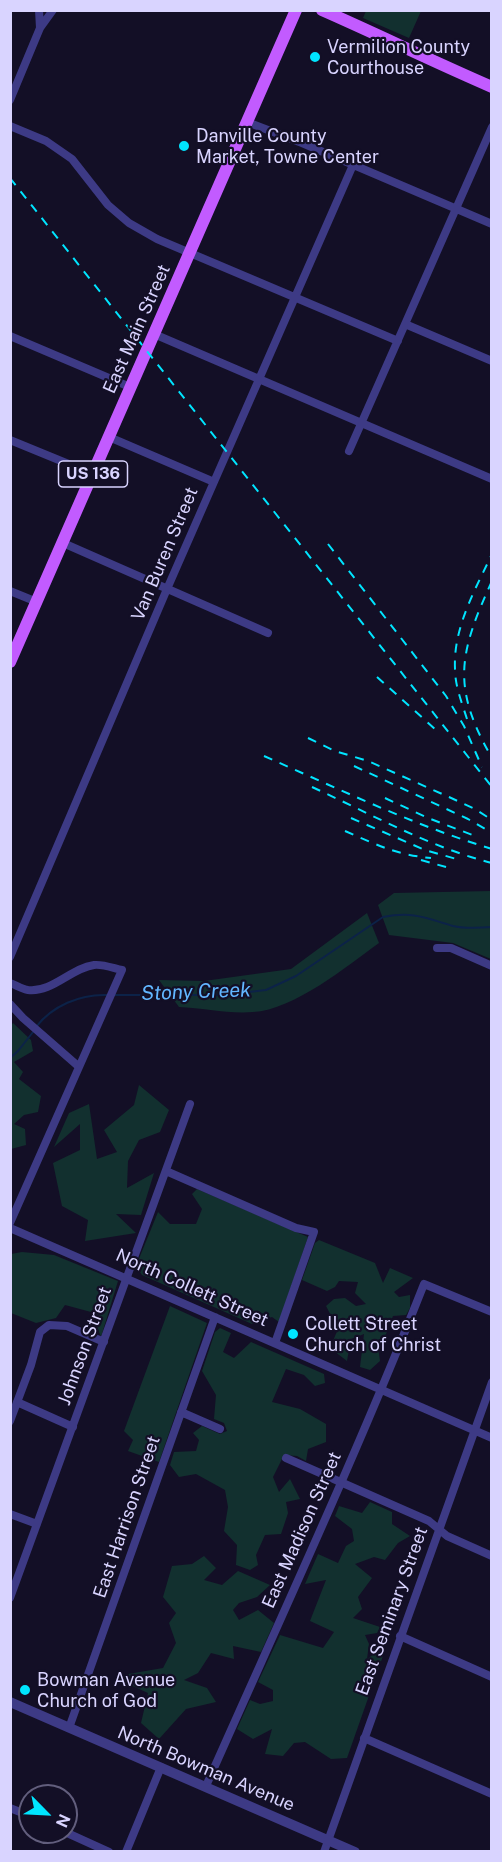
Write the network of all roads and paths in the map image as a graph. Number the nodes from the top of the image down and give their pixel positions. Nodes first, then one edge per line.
1 (39, 10) edge
2 (53, 10) edge
3 (296, 10) edge
4 (322, 10) edge
5 (40, 28) junction
6 (492, 87) edge
7 (10, 100) edge
8 (247, 122) junction
9 (10, 126) edge
10 (492, 127) edge
11 (353, 165) junction
12 (456, 209) junction
13 (492, 224) edge
14 (190, 253) junction
15 (295, 297) junction
16 (405, 324) junction
17 (154, 334) junction
18 (10, 336) edge
19 (398, 340) junction
20 (492, 361) edge
21 (259, 378) junction
22 (130, 387) junction
23 (361, 423) junction
24 (109, 437) junction
25 (10, 440) edge
26 (349, 450) dead end
27 (93, 474) junction
28 (492, 479) edge
29 (214, 482) junction
30 (63, 543) junction
31 (167, 589) junction
32 (10, 591) edge
33 (37, 602) junction
34 (268, 633) dead end
35 (10, 662) edge
36 (437, 948) dead end
37 (10, 957) edge
38 (492, 966) edge
39 (10, 983) edge
40 (10, 1004) edge
41 (78, 1066) junction
42 (190, 1104) dead end
43 (166, 1172) junction
44 (10, 1225) edge
45 (127, 1277) junction
46 (492, 1312) edge
47 (215, 1317) junction
48 (104, 1342) junction
49 (275, 1343) junction
50 (492, 1382) edge
51 (382, 1390) junction
52 (17, 1402) junction
53 (181, 1412) junction
54 (10, 1421) edge
55 (73, 1426) junction
56 (220, 1429) dead end
57 (474, 1431) junction
58 (492, 1438) edge
59 (286, 1458) dead end
60 (342, 1482) junction
61 (10, 1514) edge
62 (37, 1524) junction
63 (439, 1529) junction
64 (492, 1556) edge
65 (10, 1598) edge
66 (400, 1636) junction
67 (492, 1677) edge
68 (10, 1702) edge
69 (69, 1728) junction
70 (364, 1738) junction
71 (161, 1767) junction
72 (206, 1786) junction
73 (492, 1794) edge
74 (78, 1837) edge
75 (328, 1839) junction
76 (110, 1851) edge
77 (126, 1851) edge
78 (324, 1851) edge
79 (355, 1851) edge

1 - 5 street
2 - 5 street
3 - 8 main road, East Main Street / US 136
4 - 6 main road
5 - 7 street
8 - 11 street
8 - 14 main road, East Main Street / US 136
9 - 14 street
10 - 12 street
11 - 12 street
11 - 15 street, Van Buren Street
12 - 13 street
12 - 16 street
14 - 15 street
14 - 17 main road, East Main Street / US 136
15 - 19 street
15 - 21 street, Van Buren Street
16 - 19 street
16 - 20 street
17 - 21 street
17 - 22 main road, East Main Street / US 136
18 - 22 street
19 - 23 street
21 - 23 street
21 - 29 street, Van Buren Street
22 - 24 main road, East Main Street / US 136
23 - 26 street
23 - 28 street
24 - 27 main road, East Main Street / US 136
24 - 29 street
25 - 27 street
27 - 30 main road, East Main Street / US 136
29 - 31 street, Van Buren Street
30 - 31 street
30 - 33 main road, East Main Street / US 136
31 - 34 street
31 - 37 street, Van Buren Street
32 - 33 street
33 - 35 main road, East Main Street / US 136
36 - 38 street
39 - 41 street
40 - 41 street
41 - 44 street
42 - 43 street, Johnson Street
43 - 45 street, Johnson Street
43 - 49 street
44 - 45 street, North Collett Street
45 - 47 street, North Collett Street
45 - 48 street, Johnson Street
46 - 51 street, East Madison Street
47 - 49 street, North Collett Street
47 - 53 street, East Harrison Street
48 - 52 street
48 - 55 street, Johnson Street
49 - 51 street, North Collett Street
50 - 57 street, East Seminary Street
51 - 57 street, North Collett Street
51 - 60 street, East Madison Street
52 - 54 street
52 - 55 street
53 - 56 street
53 - 69 street, East Harrison Street
55 - 62 street, Johnson Street
57 - 58 street, North Collett Street
57 - 63 street, East Seminary Street
59 - 60 street
60 - 63 street
60 - 72 street, East Madison Street
61 - 62 street
62 - 65 street, Johnson Street
63 - 64 street
63 - 66 street, East Seminary Street
66 - 67 street
66 - 70 street, East Seminary Street
68 - 69 street, North Bowman Avenue
69 - 71 street, North Bowman Avenue
70 - 73 street
70 - 75 street, East Seminary Street
71 - 72 street, North Bowman Avenue
71 - 77 street
72 - 75 street, North Bowman Avenue
74 - 76 street
75 - 78 street, East Seminary Street
75 - 79 street, North Bowman Avenue

